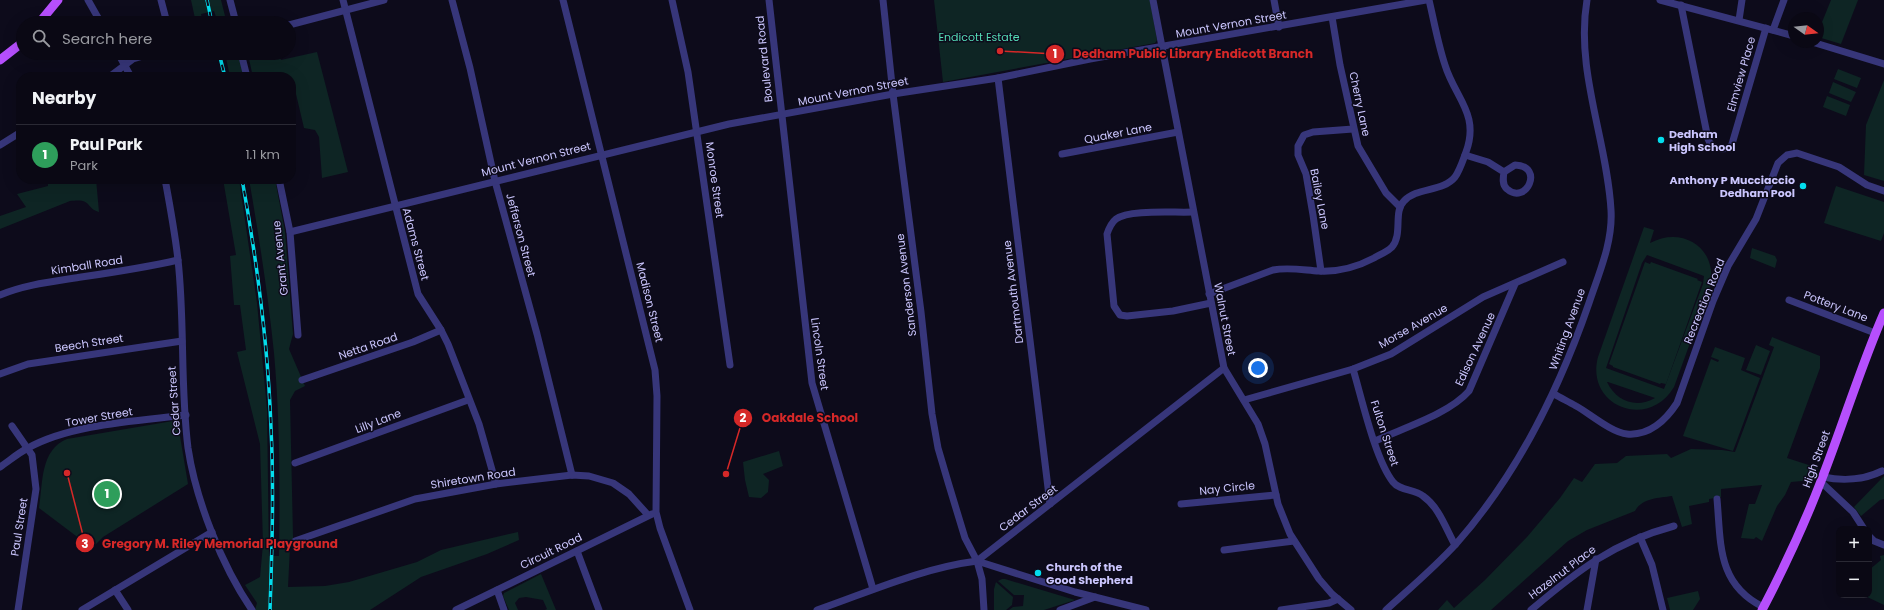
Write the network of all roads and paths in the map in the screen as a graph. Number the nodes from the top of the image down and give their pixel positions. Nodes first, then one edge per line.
1 (58, 0) edge
2 (88, 0) edge
3 (161, 0) edge
4 (230, 0) edge
5 (343, 0) edge
6 (384, 0) edge
7 (452, 0) edge
8 (563, 0) edge
9 (672, 0) edge
10 (769, 0) edge
11 (883, 0) edge
12 (1153, 0) edge
13 (1274, 0) edge
14 (1426, 0) edge
15 (1429, 0) edge
16 (1587, 0) edge
17 (1660, 0) edge
18 (1742, 0) edge
19 (1784, 0) edge
20 (1681, 5) junction
21 (345, 10) junction
22 (45, 16) edge
23 (97, 16) edge
24 (165, 16) edge
25 (234, 16) edge
26 (1332, 17) junction
27 (1739, 20) junction
28 (296, 23) edge
29 (1279, 27) junction
30 (1769, 29) junction
31 (1788, 34) edge
32 (1824, 45) edge
33 (16, 47) edge
34 (1162, 47) junction
35 (0, 60) edge
36 (122, 60) edge
37 (131, 60) edge
38 (243, 60) edge
39 (124, 64) junction
40 (1884, 64) edge
41 (114, 72) edge
42 (128, 72) edge
43 (246, 72) edge
44 (998, 78) junction
45 (893, 94) junction
46 (781, 116) junction
47 (1353, 129) junction
48 (697, 131) junction
49 (1178, 132) junction
50 (16, 135) edge
51 (0, 145) edge
52 (601, 154) junction
53 (1062, 154) dead end
54 (1465, 155) junction
55 (1504, 172) junction
56 (495, 181) junction
57 (166, 184) edge
58 (280, 184) edge
59 (1884, 191) edge
60 (395, 206) junction
61 (1400, 207) junction
62 (1193, 212) junction
63 (290, 232) junction
64 (178, 260) junction
65 (1564, 262) dead end
66 (1320, 271) junction
67 (1515, 284) junction
68 (1209, 294) junction
69 (0, 295) edge
70 (1789, 300) dead end
71 (1210, 303) junction
72 (1884, 313) edge
73 (441, 330) junction
74 (1875, 333) junction
75 (298, 335) dead end
76 (182, 340) junction
77 (730, 365) dead end
78 (1224, 368) junction
79 (1353, 369) junction
80 (0, 374) edge
81 (302, 380) dead end
82 (1554, 394) junction
83 (468, 400) junction
84 (1244, 400) junction
85 (186, 415) junction
86 (12, 426) dead end
87 (1375, 441) junction
88 (28, 448) junction
89 (295, 463) dead end
90 (0, 467) edge
91 (1882, 471) dead end
92 (572, 475) junction
93 (1822, 479) junction
94 (496, 484) junction
95 (1276, 494) junction
96 (1718, 499) dead end
97 (1050, 504) junction
98 (1181, 504) dead end
99 (656, 512) junction
100 (648, 515) junction
101 (1674, 526) dead end
102 (1862, 526) edge
103 (212, 532) junction
104 (1640, 537) junction
105 (1872, 539) edge
106 (1294, 540) junction
107 (294, 541) dead end
108 (1455, 545) junction
109 (1884, 545) edge
110 (1224, 550) dead end
111 (577, 551) junction
112 (1596, 559) junction
113 (977, 561) junction
114 (873, 589) junction
115 (115, 590) junction
116 (497, 590) junction
117 (1095, 597) junction
118 (1338, 599) junction
119 (1126, 608) edge
120 (1763, 608) edge
121 (18, 610) edge
122 (82, 610) edge
123 (128, 610) edge
124 (252, 610) edge
125 (456, 610) edge
126 (504, 610) edge
127 (599, 610) edge
128 (690, 610) edge
129 (817, 610) edge
130 (984, 610) edge
131 (1060, 610) edge
132 (1146, 610) edge
133 (1281, 610) edge
134 (1351, 610) edge
135 (1386, 610) edge
136 (1531, 610) edge
137 (1587, 610) edge
138 (1664, 610) edge

1 - 22 main road
2 - 23 street
3 - 24 street
4 - 25 street
5 - 21 street, Adams Street
6 - 21 street
7 - 56 street, Jefferson Street
8 - 52 street, Madison Street
9 - 48 street, Monroe Street
10 - 46 street, Boulevard Road
11 - 45 street, Sanderson Avenue
12 - 34 street, Walnut Street
13 - 29 street
14 - 26 street, Mount Vernon Street
15 - 54 street
16 - 82 street, Whiting Avenue
17 - 20 street
18 - 27 street
19 - 30 street, Elmview Place
20 - 27 street
20 - 30 street, Elmview Place
21 - 28 street
21 - 60 street, Adams Street
26 - 29 street, Mount Vernon Street
26 - 47 street, Cherry Lane
27 - 30 street
29 - 34 street, Mount Vernon Street
30 - 31 street
32 - 40 street
33 - 35 main road
34 - 44 street, Mount Vernon Street
34 - 49 street, Walnut Street
36 - 39 street
37 - 39 street
38 - 43 street
39 - 41 street
39 - 42 street
44 - 45 street, Mount Vernon Street
44 - 97 street, Dartmouth Avenue
45 - 46 street, Mount Vernon Street
45 - 113 street, Sanderson Avenue
46 - 48 street, Mount Vernon Street
46 - 114 street, Lincoln Street
47 - 61 street, Cherry Lane
47 - 66 street, Bailey Lane
48 - 52 street, Mount Vernon Street
48 - 77 street, Monroe Street
49 - 53 street, Quaker Lane
49 - 62 street, Walnut Street
50 - 51 street
52 - 56 street, Mount Vernon Street
52 - 99 street, Madison Street
54 - 55 street
54 - 61 street
55 - 55 street
56 - 60 street, Mount Vernon Street
56 - 92 street, Jefferson Street
57 - 64 street, Cedar Street
58 - 63 street, Grant Avenue
59 - 82 street, Recreation Road
60 - 63 street, Mount Vernon Street
60 - 73 street, Adams Street
61 - 66 street
62 - 68 street, Walnut Street
62 - 71 street
63 - 75 street, Grant Avenue
64 - 69 street, Kimball Road
64 - 76 street, Cedar Street
65 - 67 street, Morse Avenue
66 - 68 street
67 - 79 street, Morse Avenue
67 - 87 street, Edison Avenue
68 - 71 street, Walnut Street
70 - 74 street, Pottery Lane
71 - 78 street, Walnut Street
72 - 74 main road, High Street
73 - 81 street, Netta Road
73 - 83 street, Adams Street
74 - 93 main road, High Street
76 - 80 street, Beech Street
76 - 85 street, Cedar Street
78 - 84 street, Walnut Street
78 - 97 street, Cedar Street
79 - 84 street, Morse Avenue
79 - 87 street, Fulton Street
82 - 108 street, Whiting Avenue
83 - 89 street, Lilly Lane
83 - 94 street, Adams Street
84 - 95 street, Walnut Street
85 - 88 street, Tower Street
85 - 103 street, Cedar Street
86 - 88 street, Paul Street
87 - 108 street, Fulton Street
88 - 90 street, Tower Street
88 - 121 street, Paul Street
91 - 93 street
92 - 94 street, Shiretown Road
92 - 100 street, Shiretown Road
93 - 102 street
93 - 120 main road, High Street
94 - 107 street, Shiretown Road
95 - 98 street, Nay Circle
95 - 106 street, Walnut Street
96 - 120 street
97 - 113 street, Cedar Street
99 - 100 street, Circuit Road
99 - 128 street, Madison Street
100 - 111 street, Circuit Road
101 - 104 street, Hazelnut Place
103 - 115 street
103 - 124 street, Cedar Street
104 - 112 street, Hazelnut Place
104 - 138 street
105 - 109 street
106 - 110 street
106 - 118 street, Walnut Street
108 - 135 street, Whiting Avenue
111 - 116 street, Circuit Road
111 - 127 street
112 - 136 street, Hazelnut Place
112 - 137 street
113 - 114 street, Cedar Street
113 - 117 street
113 - 130 street, Sanderson Avenue
114 - 129 street, Cedar Street
115 - 122 street
115 - 123 street
116 - 125 street, Circuit Road
116 - 126 street
117 - 119 street
117 - 131 street
118 - 133 street
118 - 134 street, Walnut Street
119 - 132 street

